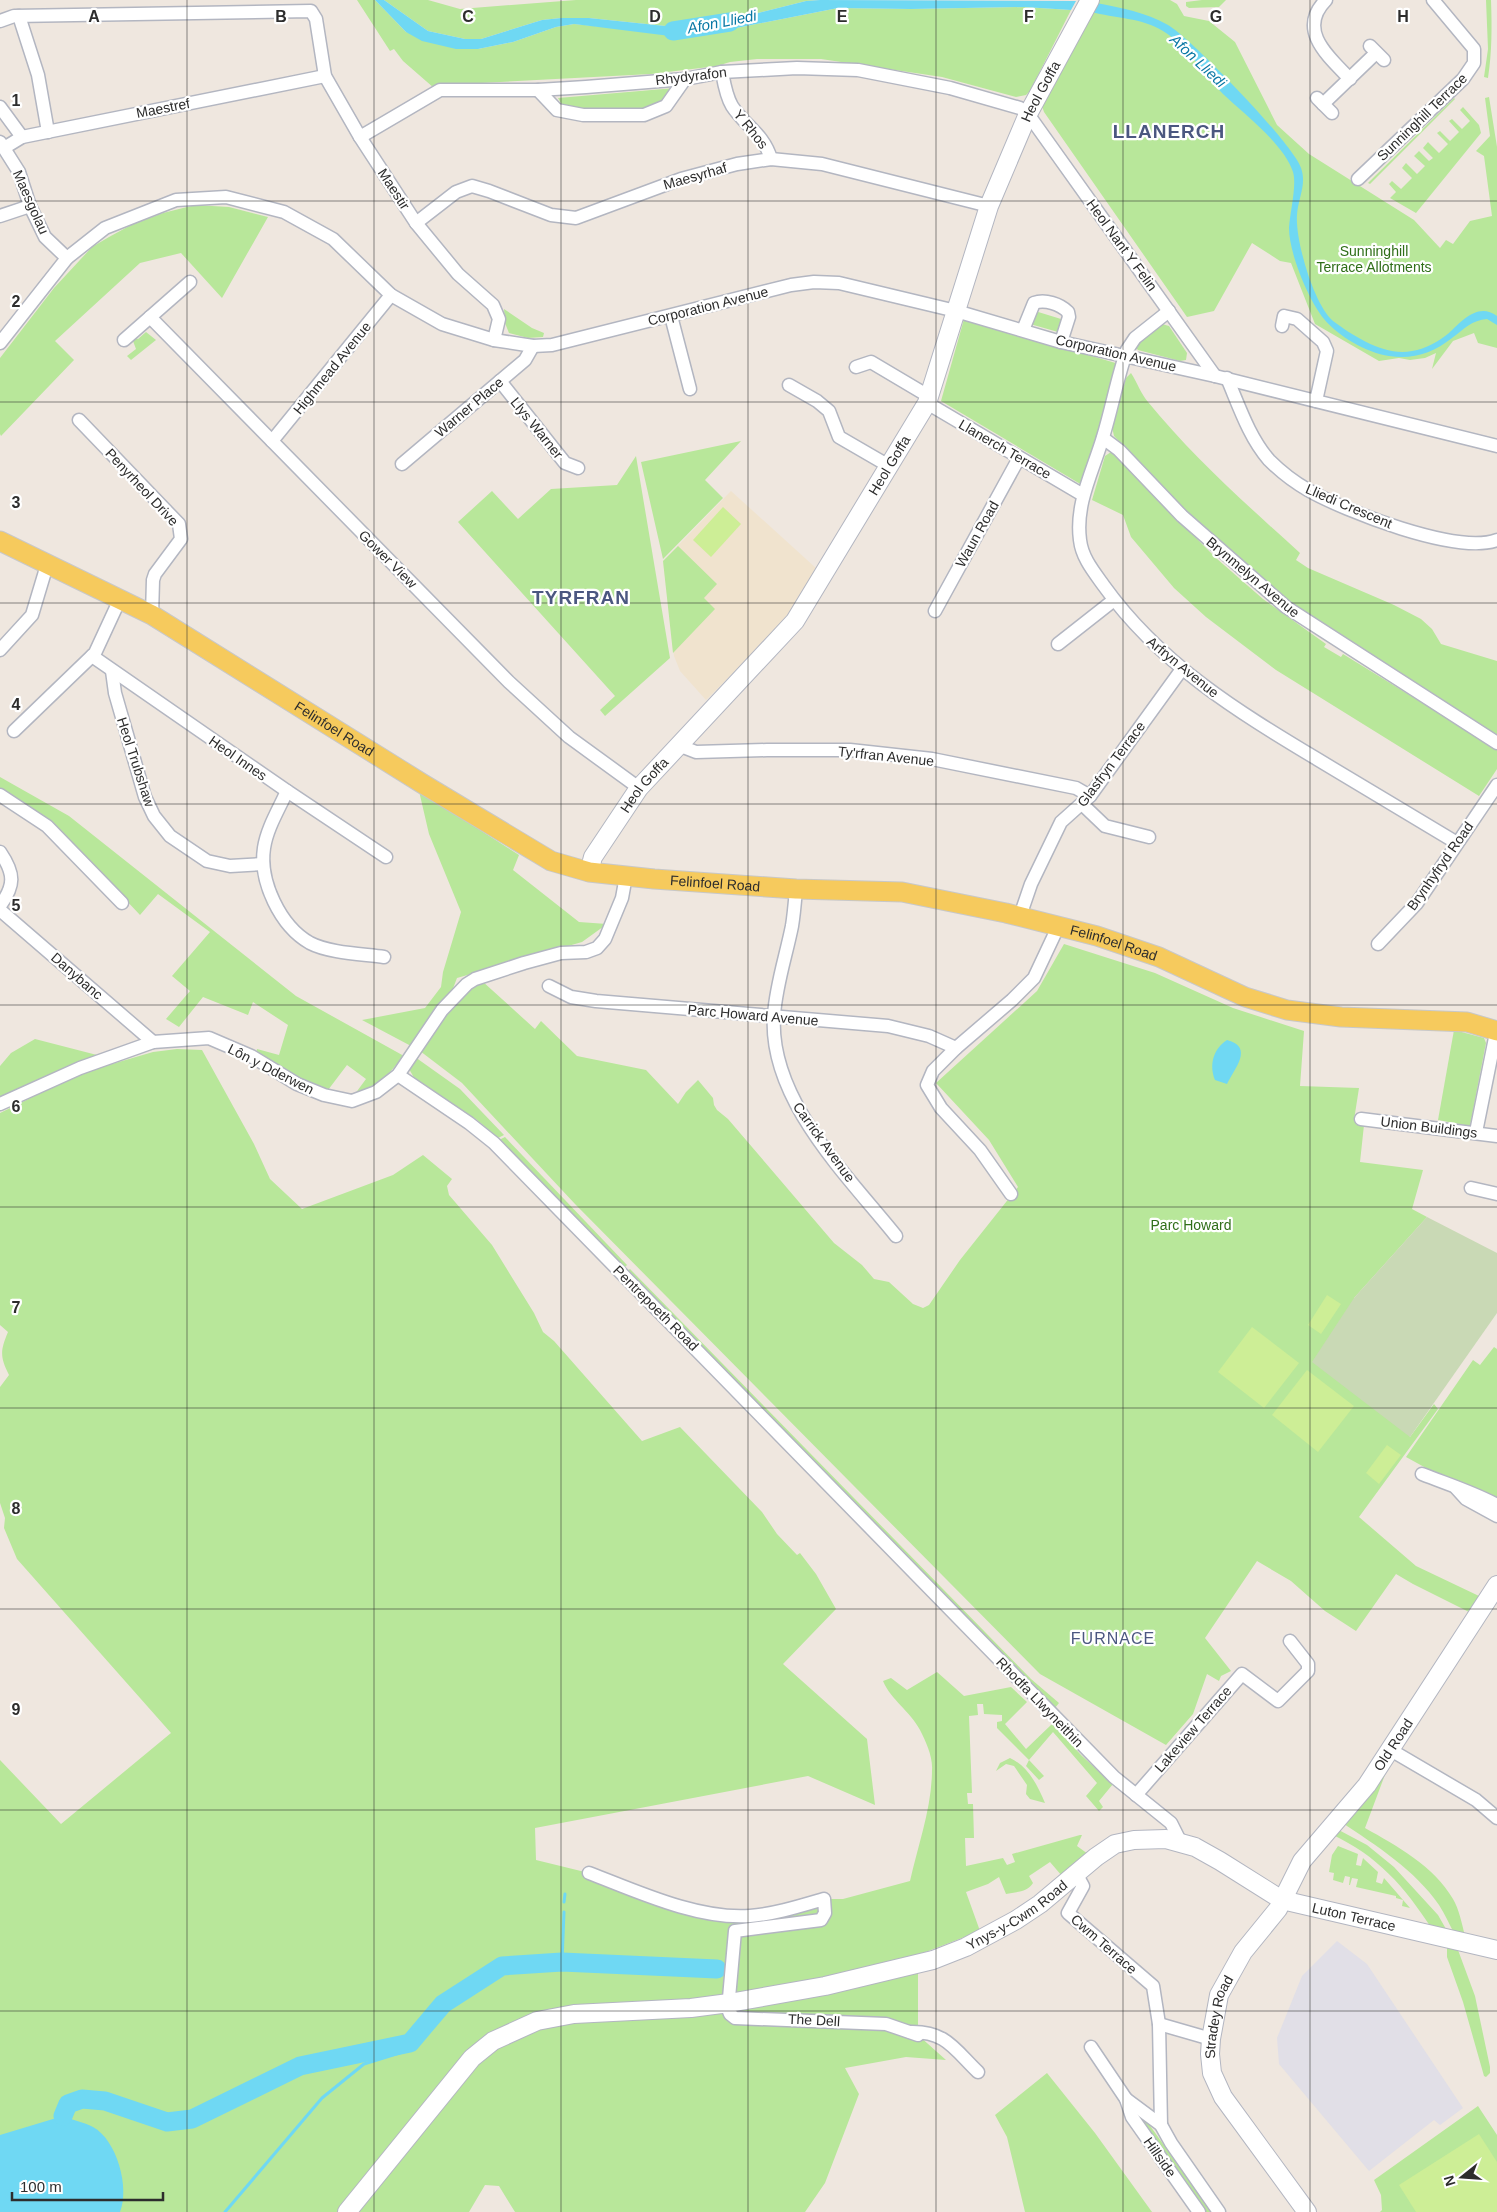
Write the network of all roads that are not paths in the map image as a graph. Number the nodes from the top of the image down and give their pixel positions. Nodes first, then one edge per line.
1 (1090, 0) edge
2 (1326, 0) edge
3 (1433, 0) edge
4 (19, 16) junction
5 (0, 21) edge
6 (1377, 53) dead end
7 (722, 72) junction
8 (325, 76) junction
9 (685, 79) junction
10 (1350, 79) junction
11 (538, 90) junction
12 (1324, 105) dead end
13 (0, 107) edge
14 (1028, 114) junction
15 (48, 132) junction
16 (22, 137) junction
17 (360, 137) junction
18 (2, 145) edge
19 (771, 159) junction
20 (1358, 179) dead end
21 (30, 206) junction
22 (990, 206) junction
23 (0, 216) edge
24 (416, 223) junction
25 (67, 258) junction
26 (190, 282) dead end
27 (391, 295) junction
28 (956, 311) junction
29 (1169, 311) junction
30 (671, 316) junction
31 (150, 317) junction
32 (1282, 326) dead end
33 (1023, 330) junction
34 (124, 340) dead end
35 (494, 340) junction
36 (1061, 342) junction
37 (0, 343) edge
38 (533, 346) junction
39 (1124, 356) junction
40 (856, 367) dead end
41 (1221, 377) junction
42 (500, 381) junction
43 (790, 385) dead end
44 (690, 389) dead end
45 (928, 400) junction
46 (1316, 401) junction
47 (79, 420) dead end
48 (1103, 438) junction
49 (272, 441) junction
50 (1497, 446) edge
51 (1019, 458) junction
52 (402, 464) dead end
53 (889, 466) junction
54 (578, 468) dead end
55 (1083, 495) junction
56 (1497, 540) edge
57 (0, 542) edge
58 (47, 565) junction
59 (120, 599) junction
60 (1114, 600) junction
61 (936, 611) dead end
62 (152, 614) junction
63 (1058, 644) dead end
64 (0, 650) edge
65 (92, 656) junction
66 (1182, 669) junction
67 (112, 671) junction
68 (14, 731) dead end
69 (1497, 743) edge
70 (678, 745) junction
71 (1497, 785) edge
72 (639, 788) junction
73 (287, 791) junction
74 (0, 795) edge
75 (1086, 800) junction
76 (1149, 837) dead end
77 (1457, 843) junction
78 (0, 852) edge
79 (386, 857) dead end
80 (263, 864) junction
81 (589, 872) junction
82 (626, 876) junction
83 (796, 888) junction
84 (122, 903) dead end
85 (0, 906) edge
86 (0, 910) edge
87 (1020, 916) junction
88 (1058, 927) junction
89 (1378, 944) dead end
90 (384, 957) dead end
91 (549, 986) dead end
92 (774, 1018) junction
93 (1497, 1030) edge
94 (153, 1042) junction
95 (956, 1048) junction
96 (398, 1075) junction
97 (0, 1104) edge
98 (1361, 1119) dead end
99 (1476, 1132) junction
100 (1497, 1136) edge
101 (1471, 1188) dead end
102 (1011, 1194) dead end
103 (1497, 1194) edge
104 (896, 1236) dead end
105 (1422, 1474) dead end
106 (1456, 1488) junction
107 (1497, 1505) edge
108 (1497, 1516) edge
109 (901, 1558) joint
110 (1497, 1585) edge
111 (1290, 1641) dead end
112 (1389, 1749) junction
113 (1136, 1795) junction
114 (1497, 1818) edge
115 (1181, 1843) junction
116 (589, 1873) dead end
117 (1076, 1873) junction
118 (1282, 1900) junction
119 (1497, 1950) edge
120 (1153, 1986) joint
121 (729, 2003) junction
122 (1158, 2024) junction
123 (1210, 2039) junction
124 (1091, 2048) dead end
125 (978, 2072) dead end
126 (1126, 2099) junction
127 (1160, 2125) junction
128 (347, 2212) edge
129 (1199, 2212) edge
130 (1219, 2212) edge
131 (1307, 2212) edge

1 - 14 main road, Heol Goffa
2 - 10 street
3 - 20 street, Sunninghill Terrace
4 - 5 street
4 - 8 street, Maestir
4 - 15 street
6 - 10 street
7 - 9 street, Rhydyrafon
7 - 14 street, Rhydyrafon
7 - 19 street, Y Rhos
8 - 15 street, Maestref
8 - 17 street, Maestir
9 - 11 street, Rhydyrafon
9 - 11 street
10 - 12 street
11 - 17 street, Rhydyrafon
13 - 16 street
14 - 22 main road, Heol Goffa
14 - 29 street, Heol Nant Y Felin
15 - 16 street, Maestref
16 - 18 street, Maestref
17 - 24 street, Maestir
18 - 21 street, Maesgolau
19 - 22 street, Maesyrhaf
19 - 24 street, Maesyrhaf
21 - 23 street
21 - 25 street, Maesgolau
22 - 28 main road, Heol Goffa
24 - 35 street, Maestir
25 - 27 street, Corporation Avenue
25 - 37 street, Corporation Avenue
26 - 31 street
27 - 35 street, Corporation Avenue
27 - 49 street, Highmead Avenue
28 - 30 street, Corporation Avenue
28 - 33 street, Corporation Avenue
28 - 45 main road, Heol Goffa
29 - 39 street, Arfryn Avenue
29 - 41 street, Heol Nant Y Felin
30 - 38 street, Corporation Avenue
30 - 44 street
31 - 34 street
31 - 49 street, Gower View
32 - 46 street
33 - 36 street, Corporation Avenue
33 - 36 street
35 - 38 street, Corporation Avenue
36 - 39 street, Corporation Avenue
38 - 42 street, Warner Place
39 - 41 street, Corporation Avenue
39 - 48 street, Arfryn Avenue
40 - 45 street, Llanerch Terrace
41 - 46 street, Corporation Avenue
41 - 56 street, Lliedi Crescent
42 - 52 street, Warner Place
42 - 54 street, Llys Warner
43 - 53 street
45 - 51 street, Llanerch Terrace
45 - 53 main road, Heol Goffa
46 - 50 street, Corporation Avenue
47 - 62 street, Penyrheol Drive
48 - 55 street, Arfryn Avenue
48 - 69 street, Brynmelyn Avenue
49 - 72 street, Gower View
51 - 55 street, Llanerch Terrace
51 - 61 street, Waun Road
53 - 70 main road, Heol Goffa
55 - 60 street, Arfryn Avenue
57 - 58 main road, Felinfoel Road
58 - 59 main road, Felinfoel Road
58 - 64 street
59 - 62 main road, Felinfoel Road
59 - 65 street
60 - 63 street
60 - 66 street, Arfryn Avenue
62 - 81 main road, Felinfoel Road
65 - 67 street, Heol Innes
65 - 68 street
66 - 75 street, Glasfryn Terrace
66 - 77 street, Arfryn Avenue
67 - 73 street, Heol Innes
67 - 80 street, Heol Trubshaw
70 - 72 main road, Heol Goffa
70 - 75 street, Ty'rfran Avenue
71 - 77 street, Brynhyfryd Road
72 - 81 main road, Heol Goffa
73 - 79 street, Heol Innes
73 - 80 street
74 - 84 street
75 - 76 street
75 - 87 street, Glasfryn Terrace
77 - 89 street, Brynhyfryd Road
78 - 85 street
80 - 90 street
81 - 82 main road, Felinfoel Road
82 - 83 main road, Felinfoel Road
82 - 96 street, Lôn y Dderwen
83 - 87 main road, Felinfoel Road
83 - 92 street, Carrick Avenue
86 - 94 street, Danybanc
87 - 88 main road, Felinfoel Road
88 - 93 main road, Felinfoel Road
88 - 95 street
91 - 92 street, Parc Howard Avenue
92 - 95 street, Parc Howard Avenue
92 - 104 street, Carrick Avenue
93 - 99 street
94 - 96 street, Lôn y Dderwen
94 - 97 street, Lôn y Dderwen
95 - 102 street
96 - 109 street, Pentrepoeth Road
98 - 99 street, Union Buildings
99 - 100 street, Union Buildings
101 - 103 street
105 - 106 street
106 - 107 street
106 - 108 street
109 - 113 street, Rhodfa Llwyneithin
110 - 112 main road, Old Road
111 - 113 street, Lakeview Terrace
112 - 114 street
112 - 118 main road, Old Road
113 - 115 street, Rhodfa Llwyneithin
115 - 117 main road, Ynys-y-Cwm Road
115 - 118 main road, Ynys-y-Cwm Road
116 - 121 street
117 - 120 street, Cwm Terrace
117 - 121 main road, Ynys-y-Cwm Road
118 - 119 main road, Luton Terrace
118 - 123 main road, Stradey Road
120 - 122 street, Hillside
121 - 125 street, The Dell
121 - 128 main road, Ynys-y-Cwm Road
122 - 123 street
122 - 127 street, Hillside
123 - 131 main road, Stradey Road
124 - 126 street, Hillside
126 - 127 street, Hillside
126 - 129 street, Hillside
127 - 130 street, Hillside

